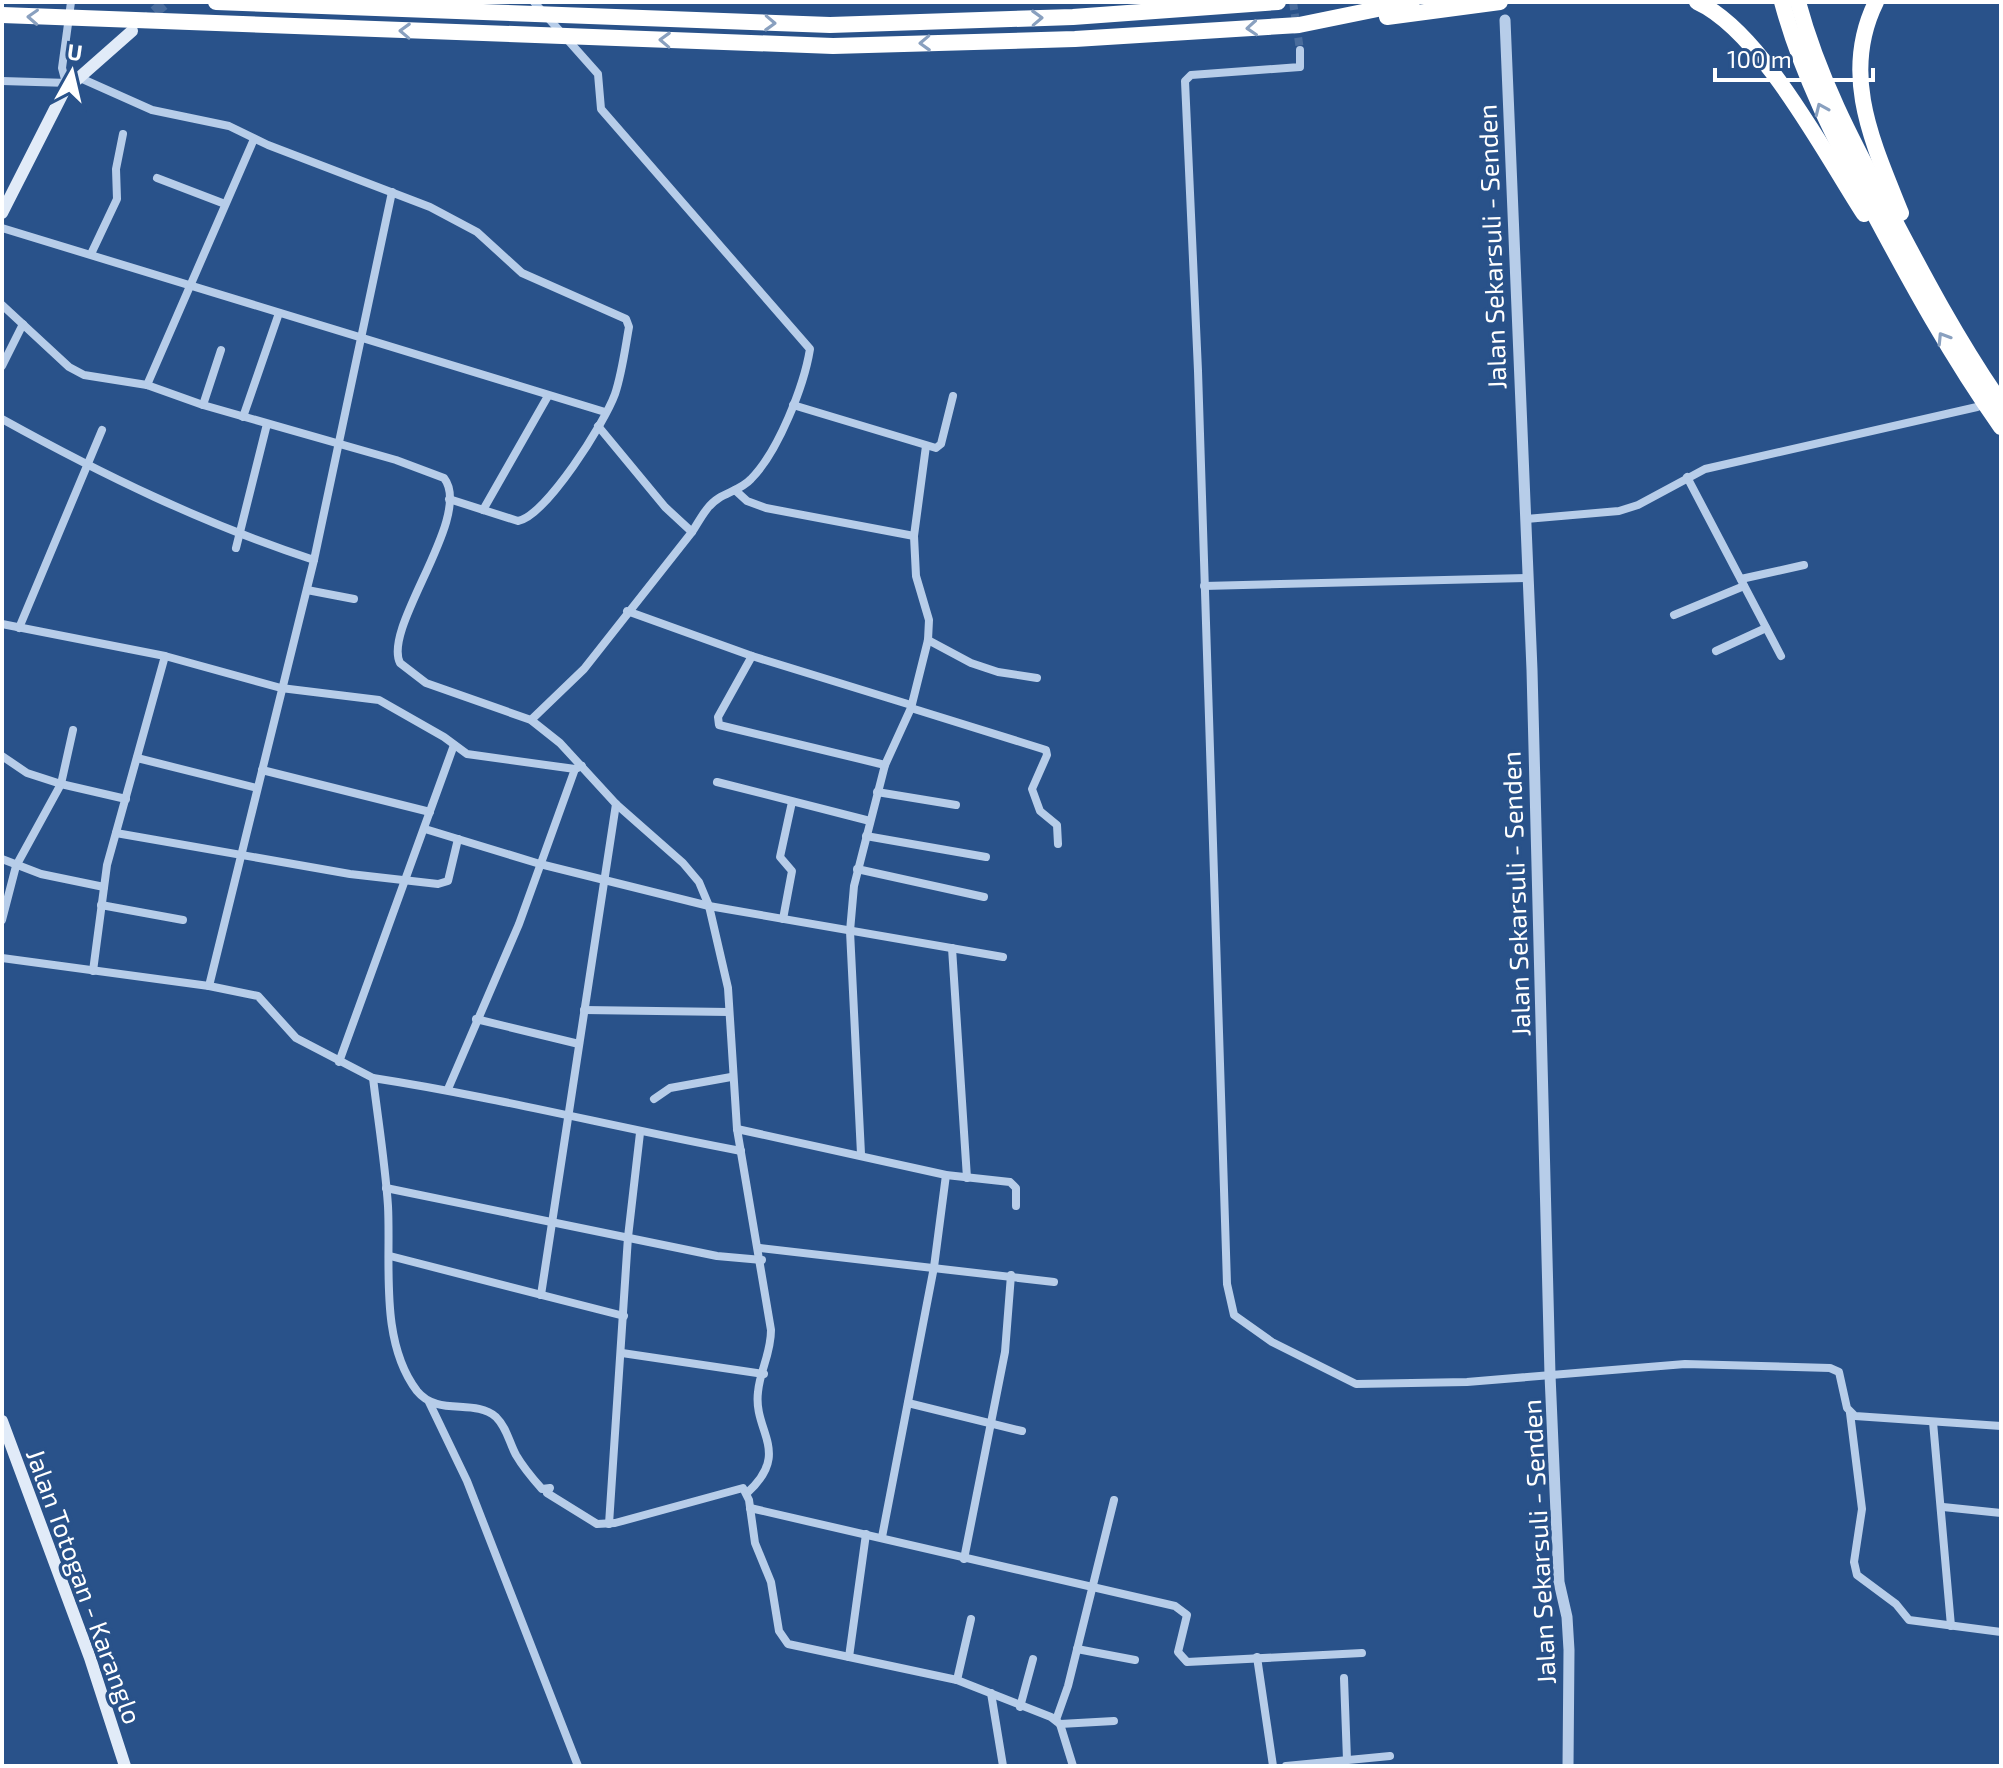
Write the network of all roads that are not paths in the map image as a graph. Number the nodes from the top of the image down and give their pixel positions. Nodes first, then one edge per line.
1 (71, 2) edge
2 (216, 2) edge
3 (534, 2) edge
4 (1278, 2) edge
5 (1412, 2) edge
6 (1500, 2) edge
7 (1697, 2) edge
8 (1782, 2) edge
9 (1798, 2) edge
10 (1876, 2) edge
11 (2, 15) edge
12 (1505, 20) dead end
13 (1299, 25) junction
14 (132, 31) tunnel mouth
15 (1300, 50) dead end
16 (2, 81) edge
17 (72, 81) junction
18 (123, 134) dead end
19 (254, 139) junction
20 (157, 178) dead end
21 (392, 192) junction
22 (225, 204) junction
23 (2, 213) edge
24 (2, 228) edge
25 (91, 254) junction
26 (189, 284) junction
27 (1925, 294) junction
28 (2, 305) edge
29 (279, 313) junction
30 (23, 324) junction
31 (361, 339) junction
32 (221, 350) dead end
33 (2, 366) edge
34 (147, 385) junction
35 (548, 396) junction
36 (953, 396) dead end
37 (2001, 403) edge
38 (203, 405) junction
39 (793, 405) junction
40 (1977, 407) dead end
41 (605, 412) junction
42 (243, 417) junction
43 (2, 419) edge
44 (267, 424) junction
45 (598, 426) junction
46 (2001, 427) edge
47 (102, 430) dead end
48 (339, 443) junction
49 (926, 446) junction
50 (89, 467) junction
51 (1687, 477) junction
52 (735, 490) junction
53 (449, 499) junction
54 (483, 510) junction
55 (1526, 519) junction
56 (692, 532) junction
57 (239, 536) junction
58 (914, 536) junction
59 (236, 548) dead end
60 (314, 560) junction
61 (1804, 565) dead end
62 (1527, 578) junction
63 (1742, 582) junction
64 (1204, 586) junction
65 (307, 590) junction
66 (354, 599) dead end
67 (627, 611) junction
68 (1674, 615) dead end
69 (2, 624) edge
70 (19, 628) junction
71 (1766, 628) junction
72 (928, 640) junction
73 (1716, 651) dead end
74 (165, 656) junction
75 (752, 656) junction
76 (1781, 656) dead end
77 (1037, 678) dead end
78 (281, 688) junction
79 (911, 707) junction
80 (531, 720) junction
81 (73, 730) dead end
82 (454, 745) junction
83 (2, 756) edge
84 (137, 758) junction
85 (885, 765) junction
86 (578, 768) junction
87 (262, 770) junction
88 (717, 782) dead end
89 (61, 784) junction
90 (257, 788) junction
91 (877, 792) junction
92 (126, 799) junction
93 (792, 802) junction
94 (616, 804) junction
95 (956, 805) dead end
96 (430, 812) junction
97 (870, 821) junction
98 (425, 829) junction
99 (116, 833) junction
100 (866, 836) junction
101 (458, 839) junction
102 (1058, 844) dead end
103 (240, 856) junction
104 (986, 857) dead end
105 (2, 859) edge
106 (540, 864) junction
107 (16, 866) junction
108 (857, 869) junction
109 (404, 878) junction
110 (604, 880) junction
111 (104, 887) junction
112 (984, 897) dead end
113 (101, 905) junction
114 (709, 906) junction
115 (783, 919) junction
116 (2, 920) edge
117 (183, 920) dead end
118 (850, 931) junction
119 (952, 948) junction
120 (1003, 957) dead end
121 (2, 958) edge
122 (93, 971) junction
123 (209, 986) junction
124 (584, 1010) junction
125 (729, 1012) junction
126 (476, 1019) junction
127 (579, 1044) junction
128 (339, 1062) junction
129 (731, 1077) junction
130 (373, 1078) junction
131 (448, 1089) junction
132 (654, 1099) dead end
133 (569, 1118) junction
134 (737, 1129) junction
135 (640, 1133) junction
136 (741, 1151) junction
137 (861, 1154) junction
138 (946, 1175) junction
139 (967, 1178) junction
140 (386, 1188) junction
141 (1016, 1206) dead end
142 (553, 1222) junction
143 (628, 1237) junction
144 (760, 1248) junction
145 (390, 1256) junction
146 (762, 1260) junction
147 (934, 1267) junction
148 (1011, 1275) junction
149 (1054, 1282) dead end
150 (541, 1295) junction
151 (624, 1316) junction
152 (622, 1353) junction
153 (764, 1374) junction
154 (1550, 1375) junction
155 (429, 1402) junction
156 (908, 1403) junction
157 (1850, 1413) junction
158 (2, 1421) edge
159 (1933, 1422) junction
160 (992, 1423) junction
161 (2001, 1426) edge
162 (1022, 1431) dead end
163 (747, 1493) junction
164 (1114, 1500) dead end
165 (1943, 1507) junction
166 (750, 1508) junction
167 (2001, 1513) edge
168 (609, 1524) junction
169 (866, 1534) junction
170 (882, 1537) junction
171 (964, 1559) junction
172 (1089, 1588) junction
173 (971, 1619) dead end
174 (1951, 1626) junction
175 (2001, 1632) edge
176 (1077, 1649) junction
177 (1362, 1653) dead end
178 (849, 1657) junction
179 (1257, 1657) junction
180 (1033, 1659) dead end
181 (1135, 1660) dead end
182 (1344, 1678) dead end
183 (957, 1680) junction
184 (991, 1693) junction
185 (1020, 1707) junction
186 (1114, 1721) dead end
187 (1058, 1722) junction
188 (1390, 1756) dead end
189 (1347, 1760) junction
190 (125, 1766) edge
191 (578, 1766) edge
192 (1003, 1766) edge
193 (1073, 1766) edge
194 (1273, 1766) edge
195 (1286, 1766) edge
196 (1568, 1766) edge

1 - 17 street
2 -> 4 highway
3 - 39 street
5 - 13 highway
6 - 13 highway
7 - 27 highway
27 -> 8 highway
9 - 27 highway
10 - 27 highway
13 -> 11 highway
12 - 55 street, Jalan Sekarsuli - Senden
14 - 17 main road
15 - 64 street
16 - 17 street
17 - 19 street
17 - 23 main road
18 - 25 street
19 - 21 street
19 - 22 street
20 - 22 street
21 - 31 street
21 - 41 street
22 - 26 street
24 - 25 street
25 - 26 street
26 - 29 street
26 - 34 street
27 - 37 highway
46 -> 27 highway
28 - 30 street
29 - 31 street
29 - 42 street
30 - 33 street
30 - 34 street
31 - 35 street
31 - 48 street
32 - 38 street
34 - 38 street
35 - 41 street
35 - 54 street
36 - 49 street
38 - 42 street
39 - 49 street
39 - 52 street
40 - 51 street
41 - 45 street
42 - 44 street
43 - 50 street
44 - 48 street
44 - 57 street
45 - 54 street
45 - 56 street
47 - 50 street
48 - 53 street
48 - 60 street
49 - 58 street
50 - 57 street
50 - 70 street
51 - 55 street
51 - 63 street
52 - 56 street
52 - 58 street
53 - 54 street
53 - 80 street
55 - 62 street, Jalan Sekarsuli - Senden
56 - 67 street
57 - 59 street
57 - 60 street
58 - 72 street
60 - 65 street
61 - 63 street
62 - 64 street
62 - 154 street, Jalan Sekarsuli - Senden
63 - 68 street
63 - 71 street
64 - 154 street
65 - 66 street
65 - 78 street
67 - 75 street
67 - 80 street
69 - 70 street
70 - 74 street
71 - 73 street
71 - 76 street
72 - 77 street
72 - 79 street
74 - 78 street
74 - 84 street
75 - 79 street
75 - 85 street
78 - 82 street
78 - 87 street
79 - 85 street
79 - 102 street
80 - 86 street
81 - 89 street
82 - 86 street
82 - 96 street
83 - 89 street
84 - 90 street
84 - 92 street
85 - 91 street
86 - 94 street
86 - 106 street
87 - 90 street
87 - 96 street
88 - 93 street
89 - 92 street
89 - 107 street
90 - 103 street
91 - 95 street
91 - 97 street
92 - 99 street
93 - 97 street
93 - 115 street
94 - 110 street
94 - 114 street
96 - 98 street
97 - 100 street
98 - 101 street
98 - 109 street
99 - 103 street
99 - 111 street
100 - 104 street
100 - 108 street
101 - 106 street
101 - 109 street
103 - 109 street
103 - 123 street
105 - 107 street
106 - 110 street
106 - 126 street
107 - 111 street
107 - 116 street
108 - 112 street
108 - 118 street
109 - 128 street
110 - 114 street
110 - 124 street
111 - 113 street
113 - 117 street
113 - 122 street
114 - 115 street
114 - 125 street
115 - 118 street
118 - 119 street
118 - 137 street
119 - 120 street
119 - 139 street
121 - 122 street
122 - 123 street
123 - 128 street
124 - 125 street
124 - 127 street
125 - 129 street
126 - 127 street
126 - 131 street
127 - 133 street
128 - 130 street
129 - 132 street
129 - 134 street
130 - 131 street
130 - 140 street
131 - 133 street
133 - 135 street
133 - 142 street
134 - 136 street
134 - 137 street
135 - 136 street
135 - 143 street
136 - 144 street
137 - 138 street
138 - 139 street
138 - 147 street
139 - 141 street
140 - 142 street
140 - 145 street
142 - 143 street
142 - 150 street
143 - 146 street
143 - 151 street
144 - 146 street
144 - 147 street
145 - 150 street
145 - 155 street
146 - 153 street
147 - 148 street
147 - 156 street
148 - 149 street
148 - 160 street
150 - 151 street
151 - 152 street
152 - 153 street
152 - 168 street
153 - 163 street
154 - 157 street
154 - 196 street, Jalan Sekarsuli - Senden
155 - 168 street
155 - 191 street
156 - 160 street
156 - 170 street
157 - 159 street
157 - 174 street
158 - 190 main road, Jalan Totogan - Karanglo
159 - 161 street
159 - 165 street
160 - 162 street
160 - 171 street
163 - 166 street
163 - 168 street
164 - 172 street
165 - 167 street
165 - 174 street
166 - 169 street
166 - 178 street
169 - 170 street
169 - 178 street
170 - 171 street
171 - 172 street
172 - 176 street
172 - 179 street
173 - 183 street
174 - 175 street
176 - 181 street
176 - 187 street
177 - 179 street
178 - 183 street
179 - 194 street
180 - 185 street
182 - 189 street
183 - 184 street
184 - 185 street
184 - 192 street
185 - 187 street
186 - 187 street
187 - 193 street
188 - 189 street
189 - 195 street

